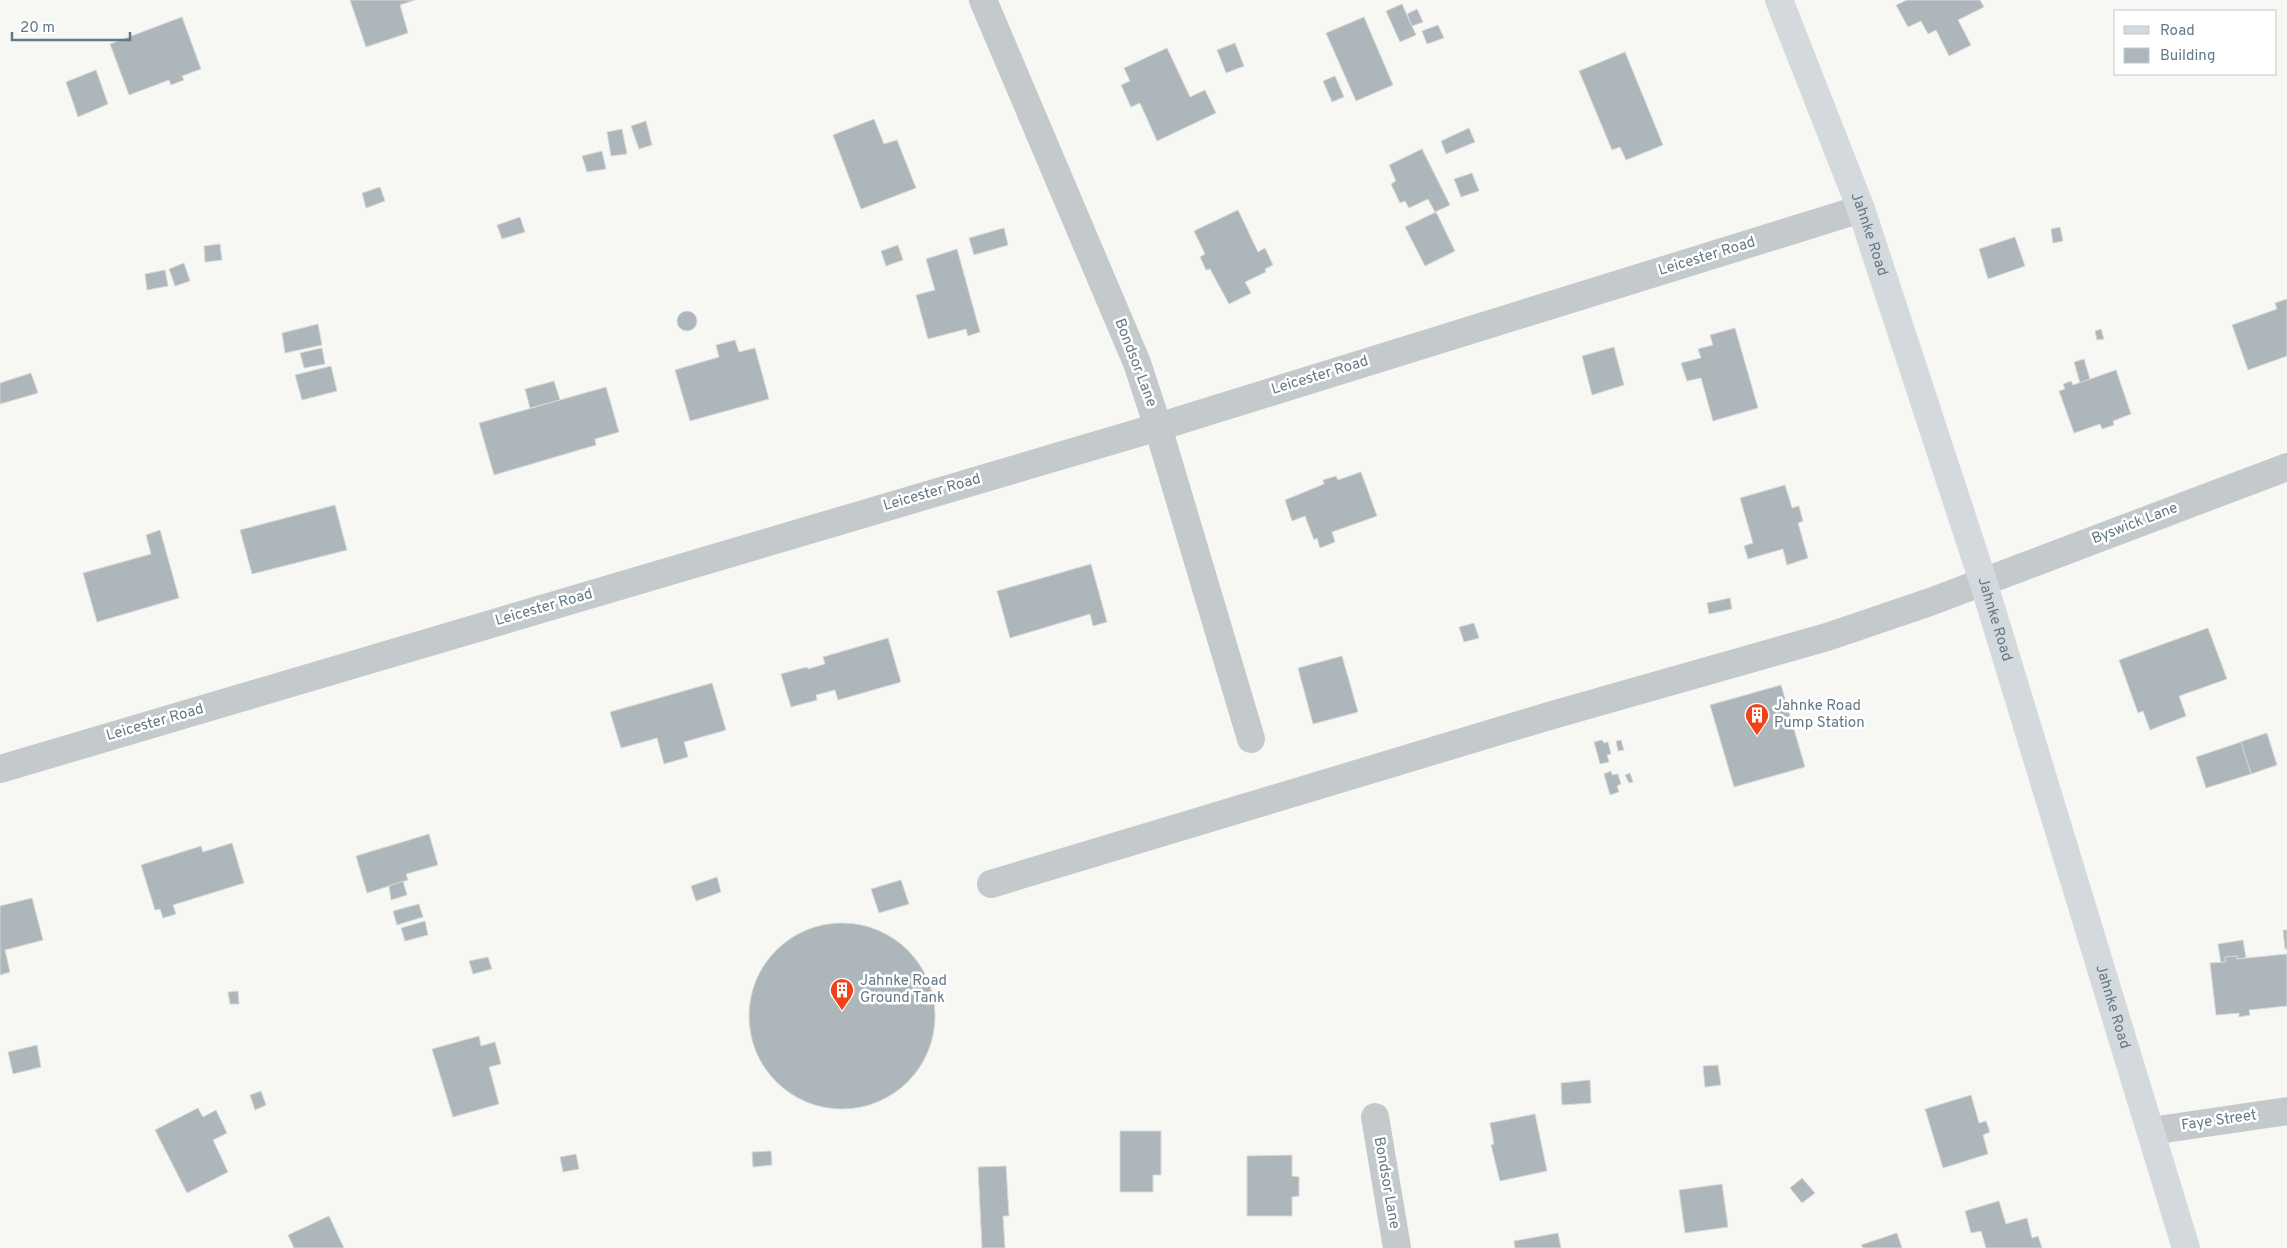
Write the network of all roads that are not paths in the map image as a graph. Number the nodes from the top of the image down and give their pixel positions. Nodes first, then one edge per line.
1 (983, 0) edge
2 (1779, 0) edge
3 (1861, 209) junction
4 (1158, 426) junction
5 (2287, 466) edge
6 (1983, 581) junction
7 (1251, 739) dead end
8 (0, 769) edge
9 (991, 884) dead end
10 (2287, 1111) edge
11 (1375, 1117) dead end
12 (2151, 1131) junction
13 (1397, 1248) edge
14 (2186, 1248) edge

1 - 4 street, Bondsor Lane
2 - 3 main road, Jahnke Road
3 - 4 street, Leicester Road
3 - 6 main road, Jahnke Road
4 - 7 street, Bondsor Lane
4 - 8 street, Leicester Road
5 - 6 street, Byswick Lane
6 - 9 street, Byswick Lane
6 - 12 main road, Jahnke Road
10 - 12 street, Faye Street
11 - 13 street, Bondsor Lane
12 - 14 main road, Jahnke Road

